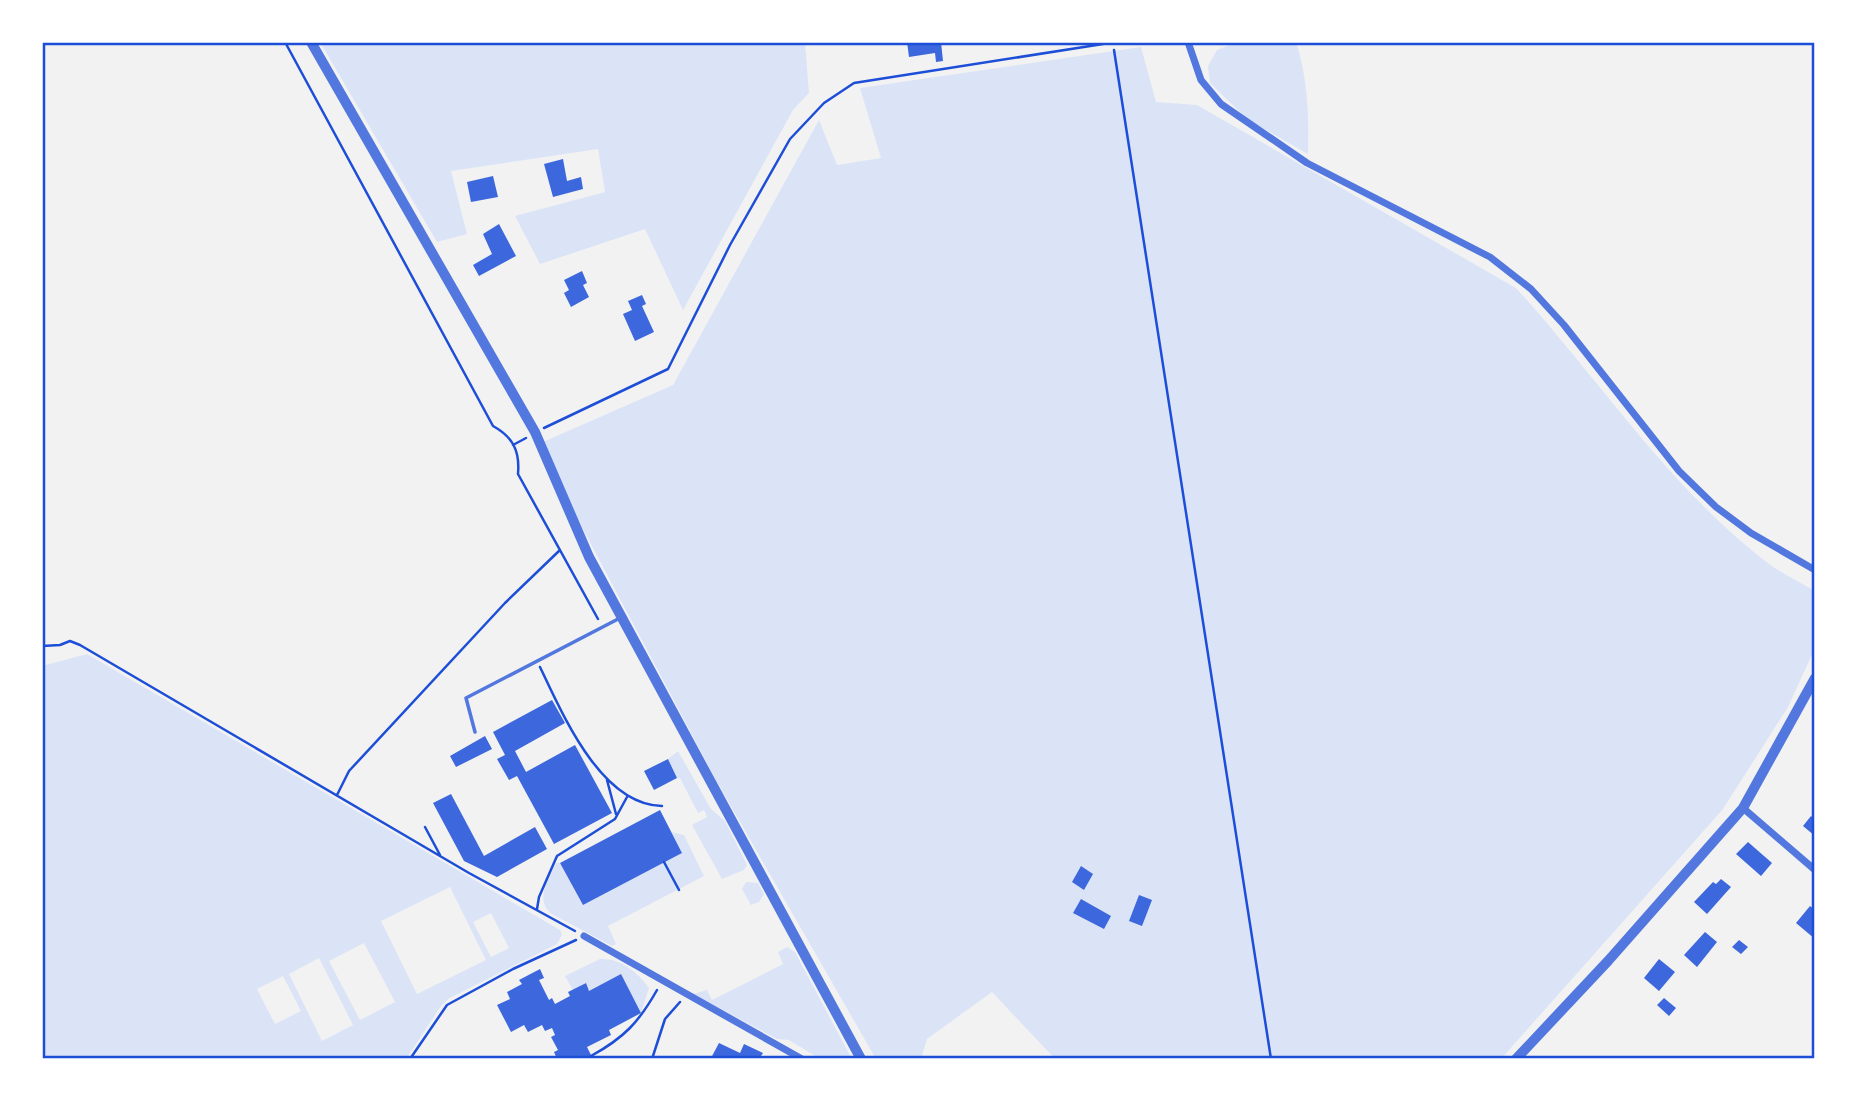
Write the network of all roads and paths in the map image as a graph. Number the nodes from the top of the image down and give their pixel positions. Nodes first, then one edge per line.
1 (285, 42) edge
2 (311, 42) edge
3 (1113, 42) edge
4 (1188, 42) edge
5 (535, 432) junction
6 (560, 550) junction
7 (1815, 570) edge
8 (622, 617) junction
9 (603, 627) junction
10 (42, 646) edge
11 (537, 661) junction
12 (1815, 678) edge
13 (475, 732) dead end
14 (607, 780) junction
15 (337, 795) junction
16 (627, 796) junction
17 (662, 806) dead end
18 (1743, 808) junction
19 (617, 816) junction
20 (425, 827) dead end
21 (440, 856) junction
22 (664, 862) dead end
23 (1815, 870) edge
24 (679, 890) dead end
25 (537, 909) junction
26 (584, 936) junction
27 (663, 981) junction
28 (687, 994) junction
29 (592, 1056) dead end
30 (410, 1059) edge
31 (652, 1059) edge
32 (802, 1059) edge
33 (861, 1059) edge
34 (1270, 1059) edge
35 (1516, 1059) edge

1 - 6 path
2 - 5 street
3 - 5 path
3 - 34 path
4 - 7 street
5 - 8 street
6 - 9 path
6 - 15 path
8 - 9 lane
8 - 33 street
9 - 11 lane
10 - 15 path
11 - 13 lane
11 - 14 path
12 - 18 street
14 - 16 path
14 - 19 path
15 - 21 path
16 - 17 path
16 - 19 path
18 - 23 street
18 - 35 street
19 - 25 path
20 - 21 path
21 - 25 path
22 - 24 path
25 - 26 path
26 - 27 street
26 - 30 path
27 - 28 street
27 - 29 path
28 - 31 path
28 - 32 street

